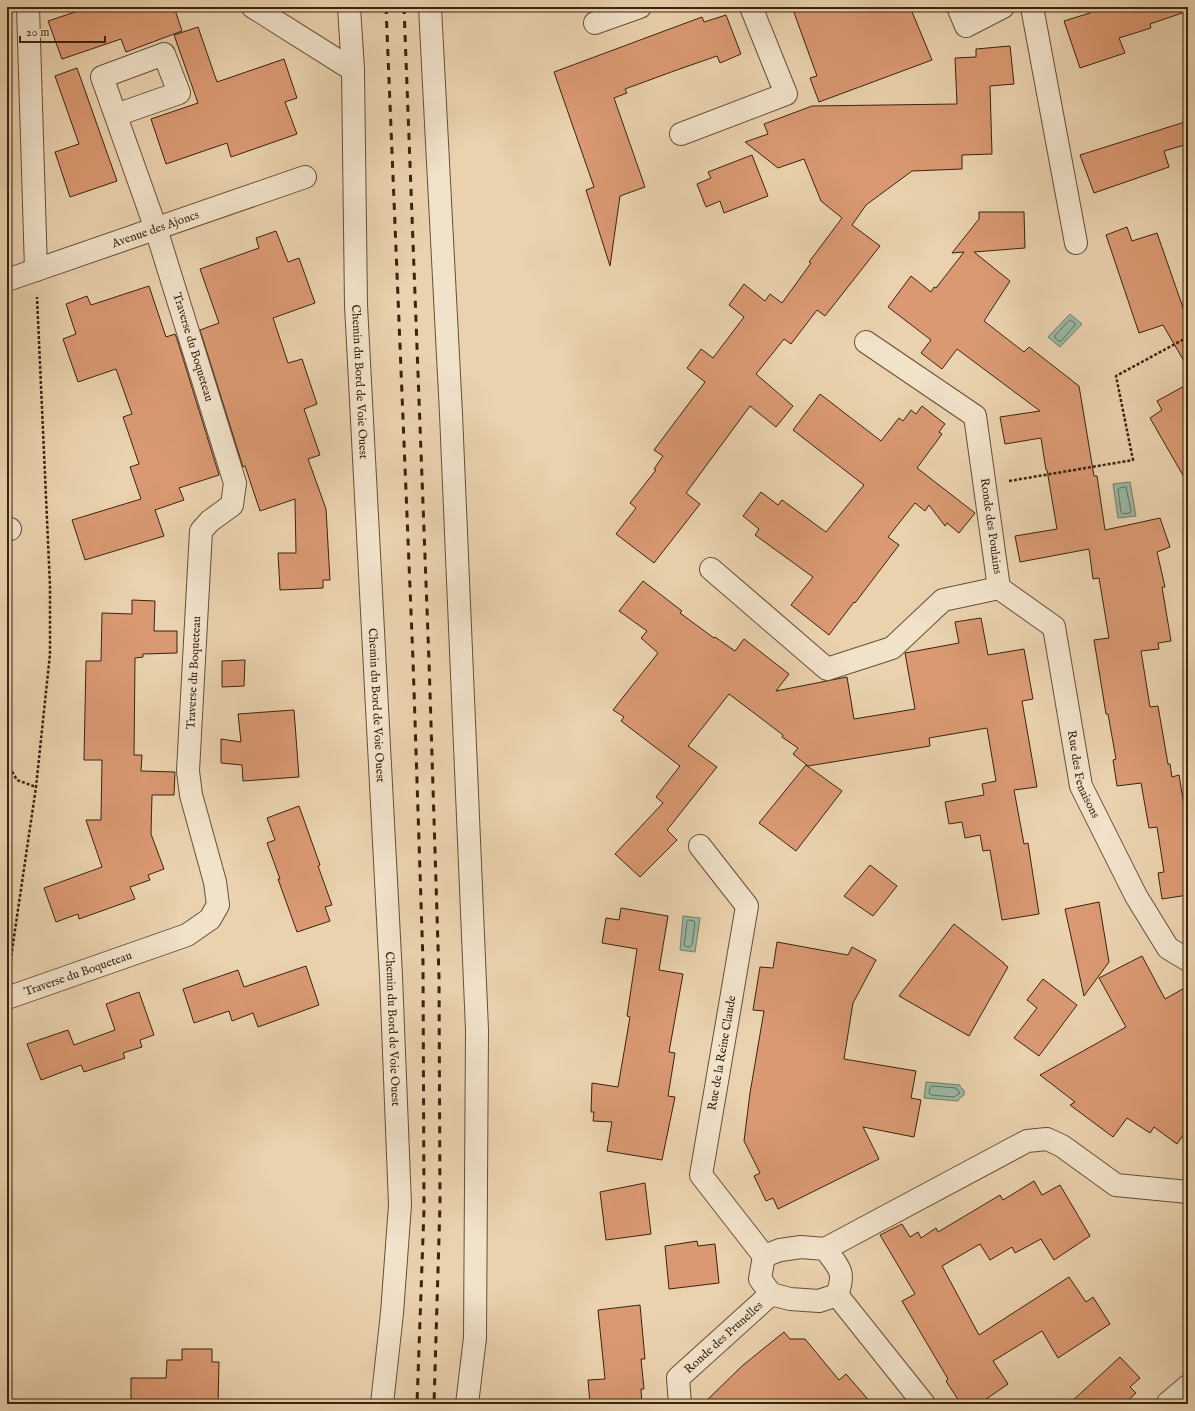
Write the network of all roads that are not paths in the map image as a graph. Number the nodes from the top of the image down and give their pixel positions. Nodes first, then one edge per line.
1 (28, 7) edge
2 (253, 7) edge
3 (349, 7) edge
4 (430, 7) edge
5 (640, 7) edge
6 (751, 7) edge
7 (958, 7) edge
8 (1004, 7) edge
9 (1032, 7) edge
10 (596, 23) dead end
11 (353, 70) junction
12 (116, 115) dead end
13 (681, 134) dead end
14 (305, 177) dead end
15 (156, 229) junction
16 (1076, 243) dead end
17 (36, 270) junction
18 (7, 280) edge
19 (866, 342) dead end
20 (711, 569) dead end
21 (999, 588) junction
22 (700, 846) dead end
23 (1188, 960) edge
24 (7, 998) edge
25 (1188, 1192) edge
26 (825, 1249) junction
27 (764, 1256) junction
28 (771, 1294) junction
29 (837, 1295) junction
30 (1188, 1386) edge
31 (1168, 1403) edge
32 (382, 1404) edge
33 (467, 1404) edge
34 (680, 1404) edge
35 (924, 1404) edge

1 - 17 street
2 - 11 street
3 - 11 street, Chemin du Bord de Voie Ouest
4 - 33 street
5 - 10 street
6 - 13 street
7 - 8 street
9 - 16 street
11 - 32 street, Chemin du Bord de Voie Ouest
12 - 15 street, Traverse du Boqueteau
14 - 15 street, Avenue des Ajoncs
15 - 17 street, Avenue des Ajoncs
15 - 24 street, Traverse du Boqueteau
17 - 18 street, Avenue des Ajoncs
19 - 21 street, Ronde des Poulains
20 - 21 street, Ronde des Poulains
21 - 23 street, Rue des Fenaisons
22 - 27 street, Rue de la Reine Claude
25 - 26 street
26 - 27 street
26 - 29 street
27 - 28 street
28 - 29 street
28 - 34 street, Ronde des Prunelles
29 - 35 street
30 - 31 street

